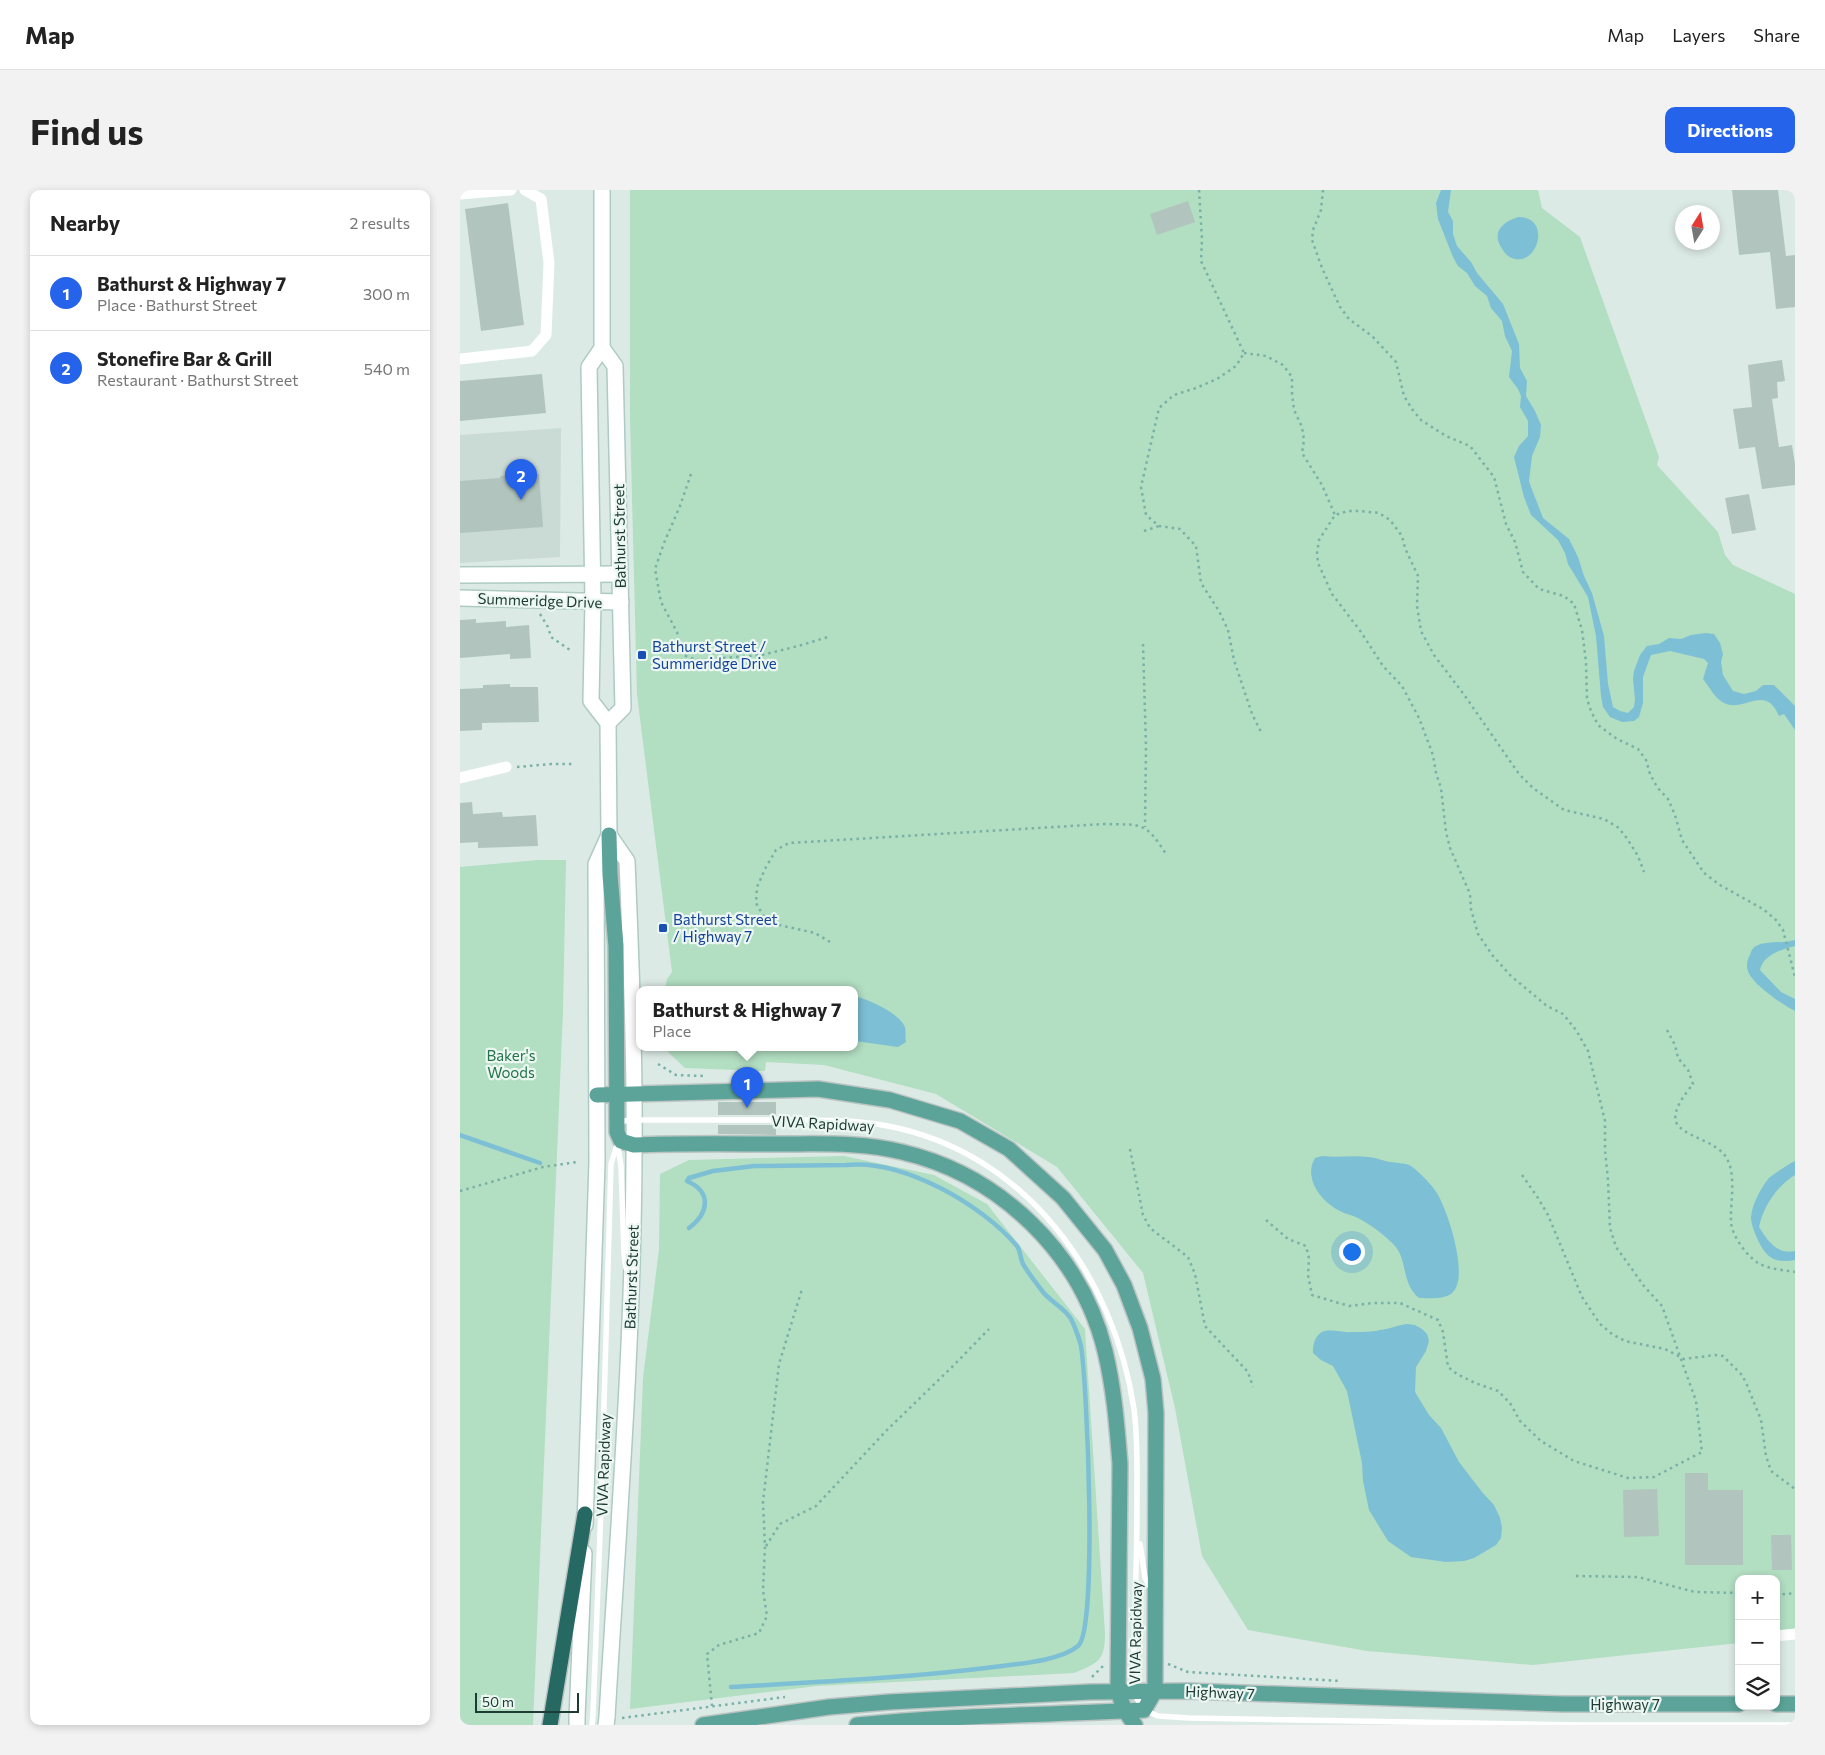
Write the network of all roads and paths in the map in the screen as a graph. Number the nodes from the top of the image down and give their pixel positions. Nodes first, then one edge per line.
1 (510, 190) edge
2 (525, 190) edge
3 (602, 190) edge
4 (1199, 190) edge
5 (1322, 190) edge
6 (460, 194) edge
7 (602, 348) junction
8 (1244, 353) junction
9 (460, 359) edge
10 (691, 474) dead end
11 (1335, 515) junction
12 (1159, 526) junction
13 (1144, 531) dead end
14 (592, 574) junction
15 (620, 574) junction
16 (460, 575) edge
17 (460, 598) edge
18 (593, 601) junction
19 (621, 602) junction
20 (536, 609) dead end
21 (828, 636) dead end
22 (1143, 644) dead end
23 (570, 650) dead end
24 (608, 723) junction
25 (1262, 734) dead end
26 (576, 764) dead end
27 (506, 767) joint
28 (460, 778) edge
29 (1145, 827) junction
30 (609, 834) junction
31 (1166, 854) dead end
32 (1644, 872) dead end
33 (830, 942) dead end
34 (1795, 977) edge
35 (1667, 1030) dead end
36 (658, 1064) dead end
37 (710, 1076) dead end
38 (634, 1093) junction
39 (617, 1094) junction
40 (598, 1095) junction
41 (634, 1120) junction
42 (617, 1139) junction
43 (634, 1145) junction
44 (1130, 1149) dead end
45 (577, 1162) dead end
46 (1522, 1175) dead end
47 (460, 1191) edge
48 (1266, 1220) dead end
49 (1795, 1272) edge
50 (802, 1289) dead end
51 (631, 1302) junction
52 (989, 1329) dead end
53 (1679, 1357) junction
54 (1253, 1387) dead end
55 (1795, 1489) edge
56 (585, 1514) junction
57 (1137, 1530) junction
58 (765, 1547) junction
59 (1576, 1576) dead end
60 (1735, 1593) edge
61 (1795, 1593) edge
62 (1780, 1595) edge
63 (1156, 1598) junction
64 (1795, 1634) edge
65 (1780, 1636) edge
66 (1167, 1655) dead end
67 (1188, 1672) dead end
68 (1155, 1691) junction
69 (1126, 1692) junction
70 (1735, 1704) edge
71 (1780, 1704) edge
72 (1795, 1704) edge
73 (712, 1706) dead end
74 (1144, 1710) junction
75 (1125, 1711) junction
76 (602, 1719) edge
77 (551, 1720) edge
78 (577, 1721) edge
79 (592, 1725) edge
80 (703, 1725) edge
81 (857, 1725) edge
82 (1135, 1725) edge
83 (1795, 1725) edge

1 - 6 street
2 - 9 street
3 - 7 main road
4 - 8 path
5 - 34 path
7 - 14 main road, Bathurst Street
7 - 15 main road, Bathurst Street
8 - 11 path
8 - 12 path
10 - 21 path
11 - 32 path
11 - 53 path
12 - 13 path
12 - 25 path
14 - 15 main road, Summeridge Drive
14 - 16 main road, Summeridge Drive
14 - 18 main road, Bathurst Street
15 - 19 main road, Bathurst Street
17 - 18 main road, Summeridge Drive
18 - 19 main road, Summeridge Drive
18 - 24 main road, Bathurst Street
19 - 24 main road, Bathurst Street
20 - 23 path
22 - 29 path
24 - 30 main road
26 - 27 path
27 - 28 street
29 - 31 path
29 - 33 path
30 - 38 main road, Bathurst Street
30 - 39 main road
30 - 40 main road
35 - 49 path
36 - 37 path
38 - 39 main road
38 - 41 main road, Bathurst Street
38 - 63 main road
39 - 40 main road
39 - 42 main road
40 - 56 main road
41 - 42 lane
41 - 43 main road, Bathurst Street
41 - 57 lane, VIVA Rapidway
42 - 43 main road
42 - 51 lane
42 - 76 lane, VIVA Rapidway
43 - 51 main road, Bathurst Street
43 - 69 main road
44 - 54 path
45 - 47 path
46 - 53 path
48 - 53 path
50 - 58 path
51 - 76 main road, Bathurst Street
52 - 58 path
53 - 55 path
56 - 77 highway
56 - 78 main road
57 - 63 lane, VIVA Rapidway
57 - 69 lane, VIVA Rapidway
58 - 73 path
59 - 60 path
61 - 62 path
63 - 68 main road
64 - 65 street
66 - 67 path
68 - 69 main road, Highway 7
68 - 70 main road, Highway 7
68 - 74 main road
69 - 74 lane, VIVA Rapidway
69 - 75 main road
69 - 80 main road, Highway 7
71 - 72 main road
74 - 75 main road
74 - 83 lane
75 - 81 main road
75 - 82 main road
76 - 79 lane, VIVA Rapidway, bridge

